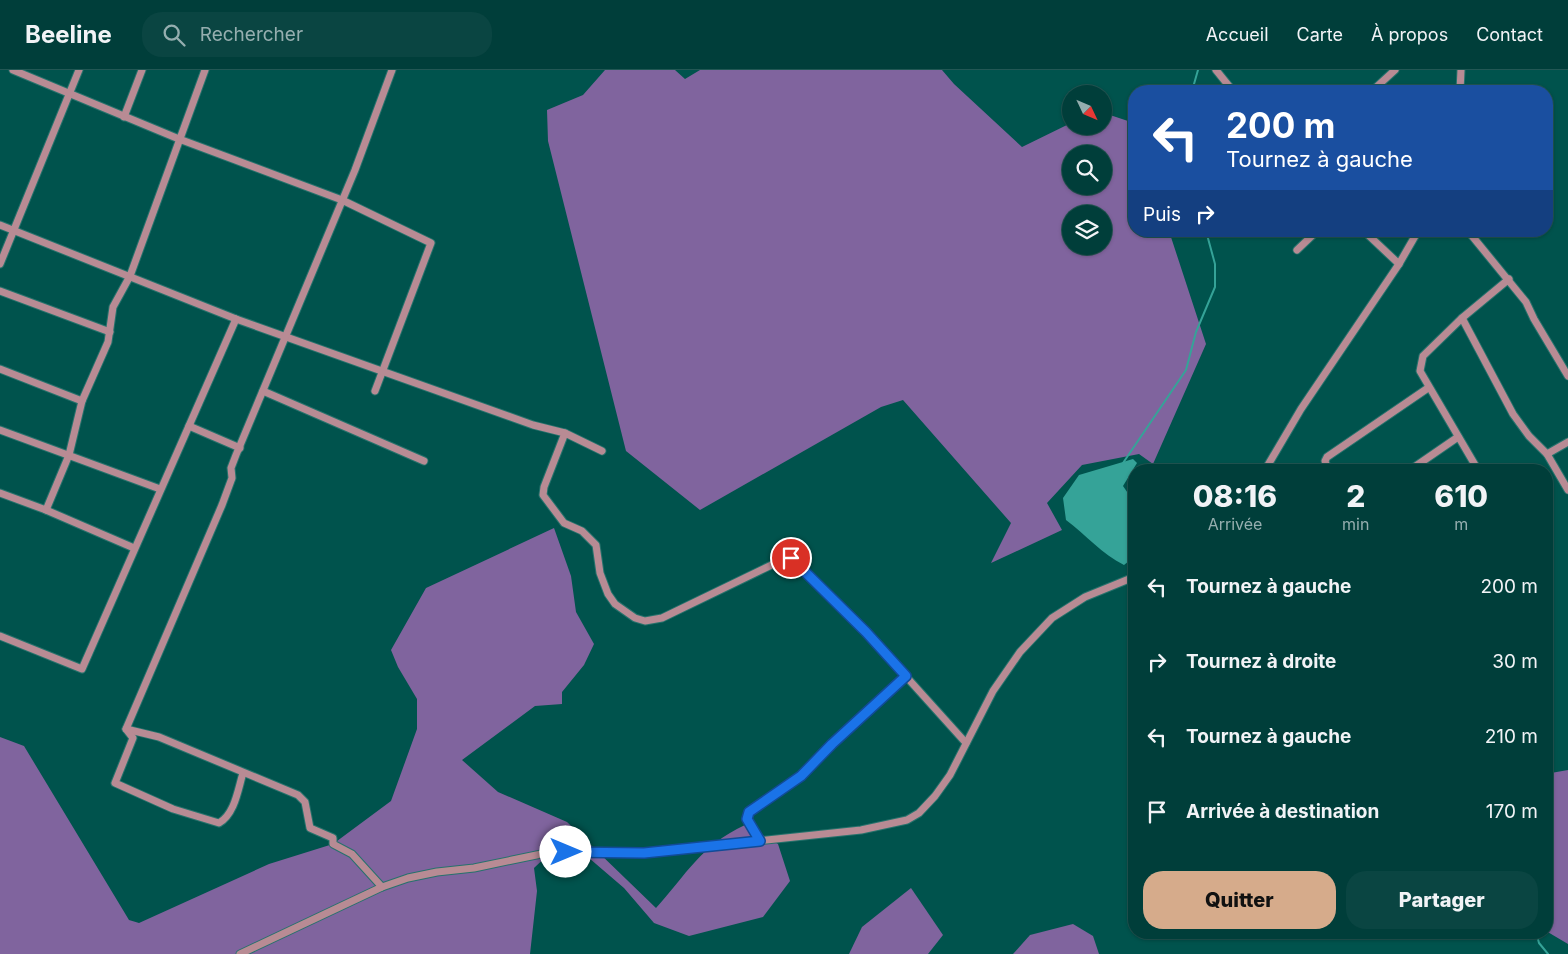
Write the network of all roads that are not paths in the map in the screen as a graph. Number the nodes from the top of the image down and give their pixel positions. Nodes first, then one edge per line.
1 (14, 70) edge
2 (79, 70) edge
3 (142, 70) edge
4 (205, 70) edge
5 (392, 70) edge
6 (1216, 70) edge
7 (1395, 70) edge
8 (1461, 70) edge
9 (1229, 85) edge
10 (1379, 85) edge
11 (1460, 85) edge
12 (69, 93) junction
13 (124, 117) junction
14 (179, 139) junction
15 (342, 200) junction
16 (0, 225) edge
17 (13, 231) junction
18 (1310, 237) edge
19 (1370, 237) edge
20 (1415, 237) edge
21 (1473, 237) edge
22 (1297, 250) dead end
23 (0, 264) edge
24 (1399, 264) junction
25 (130, 276) junction
26 (1509, 279) junction
27 (0, 291) edge
28 (1462, 318) junction
29 (236, 319) junction
30 (110, 332) junction
31 (285, 336) junction
32 (0, 370) edge
33 (384, 372) junction
34 (1568, 374) edge
35 (1428, 388) junction
36 (263, 391) junction
37 (375, 391) dead end
38 (82, 401) junction
39 (189, 426) junction
40 (0, 430) edge
41 (565, 433) junction
42 (1458, 437) junction
43 (1568, 442) edge
44 (240, 448) junction
45 (602, 451) dead end
46 (1547, 454) junction
47 (69, 455) junction
48 (424, 461) dead end
49 (1269, 464) edge
50 (1326, 464) edge
51 (1419, 464) edge
52 (1474, 464) edge
53 (1553, 464) edge
54 (1553, 464) edge
55 (160, 489) junction
56 (1568, 490) edge
57 (0, 493) edge
58 (46, 510) junction
59 (134, 548) junction
60 (1128, 579) edge
61 (0, 636) edge
62 (906, 676) junction
63 (126, 729) junction
64 (966, 743) junction
65 (243, 773) junction
66 (760, 841) junction
67 (382, 887) junction
68 (240, 954) edge

1 - 12 street
2 - 12 street
3 - 13 street
4 - 14 street
5 - 15 street
6 - 9 street
7 - 10 street
8 - 11 street
12 - 13 street
12 - 17 street
13 - 14 street
14 - 15 street
14 - 25 street
15 - 31 street
15 - 33 street
16 - 17 street
17 - 23 street
17 - 25 street
18 - 22 street
19 - 24 street
20 - 24 street
21 - 26 street
24 - 49 street
25 - 29 street
25 - 30 street
26 - 28 street
26 - 34 street
27 - 30 street
28 - 35 street
28 - 46 street
29 - 31 street
29 - 39 street
30 - 38 street
31 - 33 street
31 - 36 street
32 - 38 street
33 - 37 street
33 - 41 street
35 - 42 street
35 - 50 street
36 - 44 street
36 - 48 street
38 - 47 street
39 - 44 street
39 - 55 street
40 - 47 street
41 - 45 street
41 - 62 street
42 - 51 street
42 - 52 street
43 - 46 street
44 - 63 street
46 - 54 street
47 - 55 street
47 - 58 street
53 - 56 street
55 - 59 street
57 - 58 street
58 - 59 street
59 - 61 street
60 - 64 street
62 - 64 street
62 - 66 street
63 - 65 street
63 - 65 street
64 - 66 street
65 - 67 street
66 - 67 street
67 - 68 street

